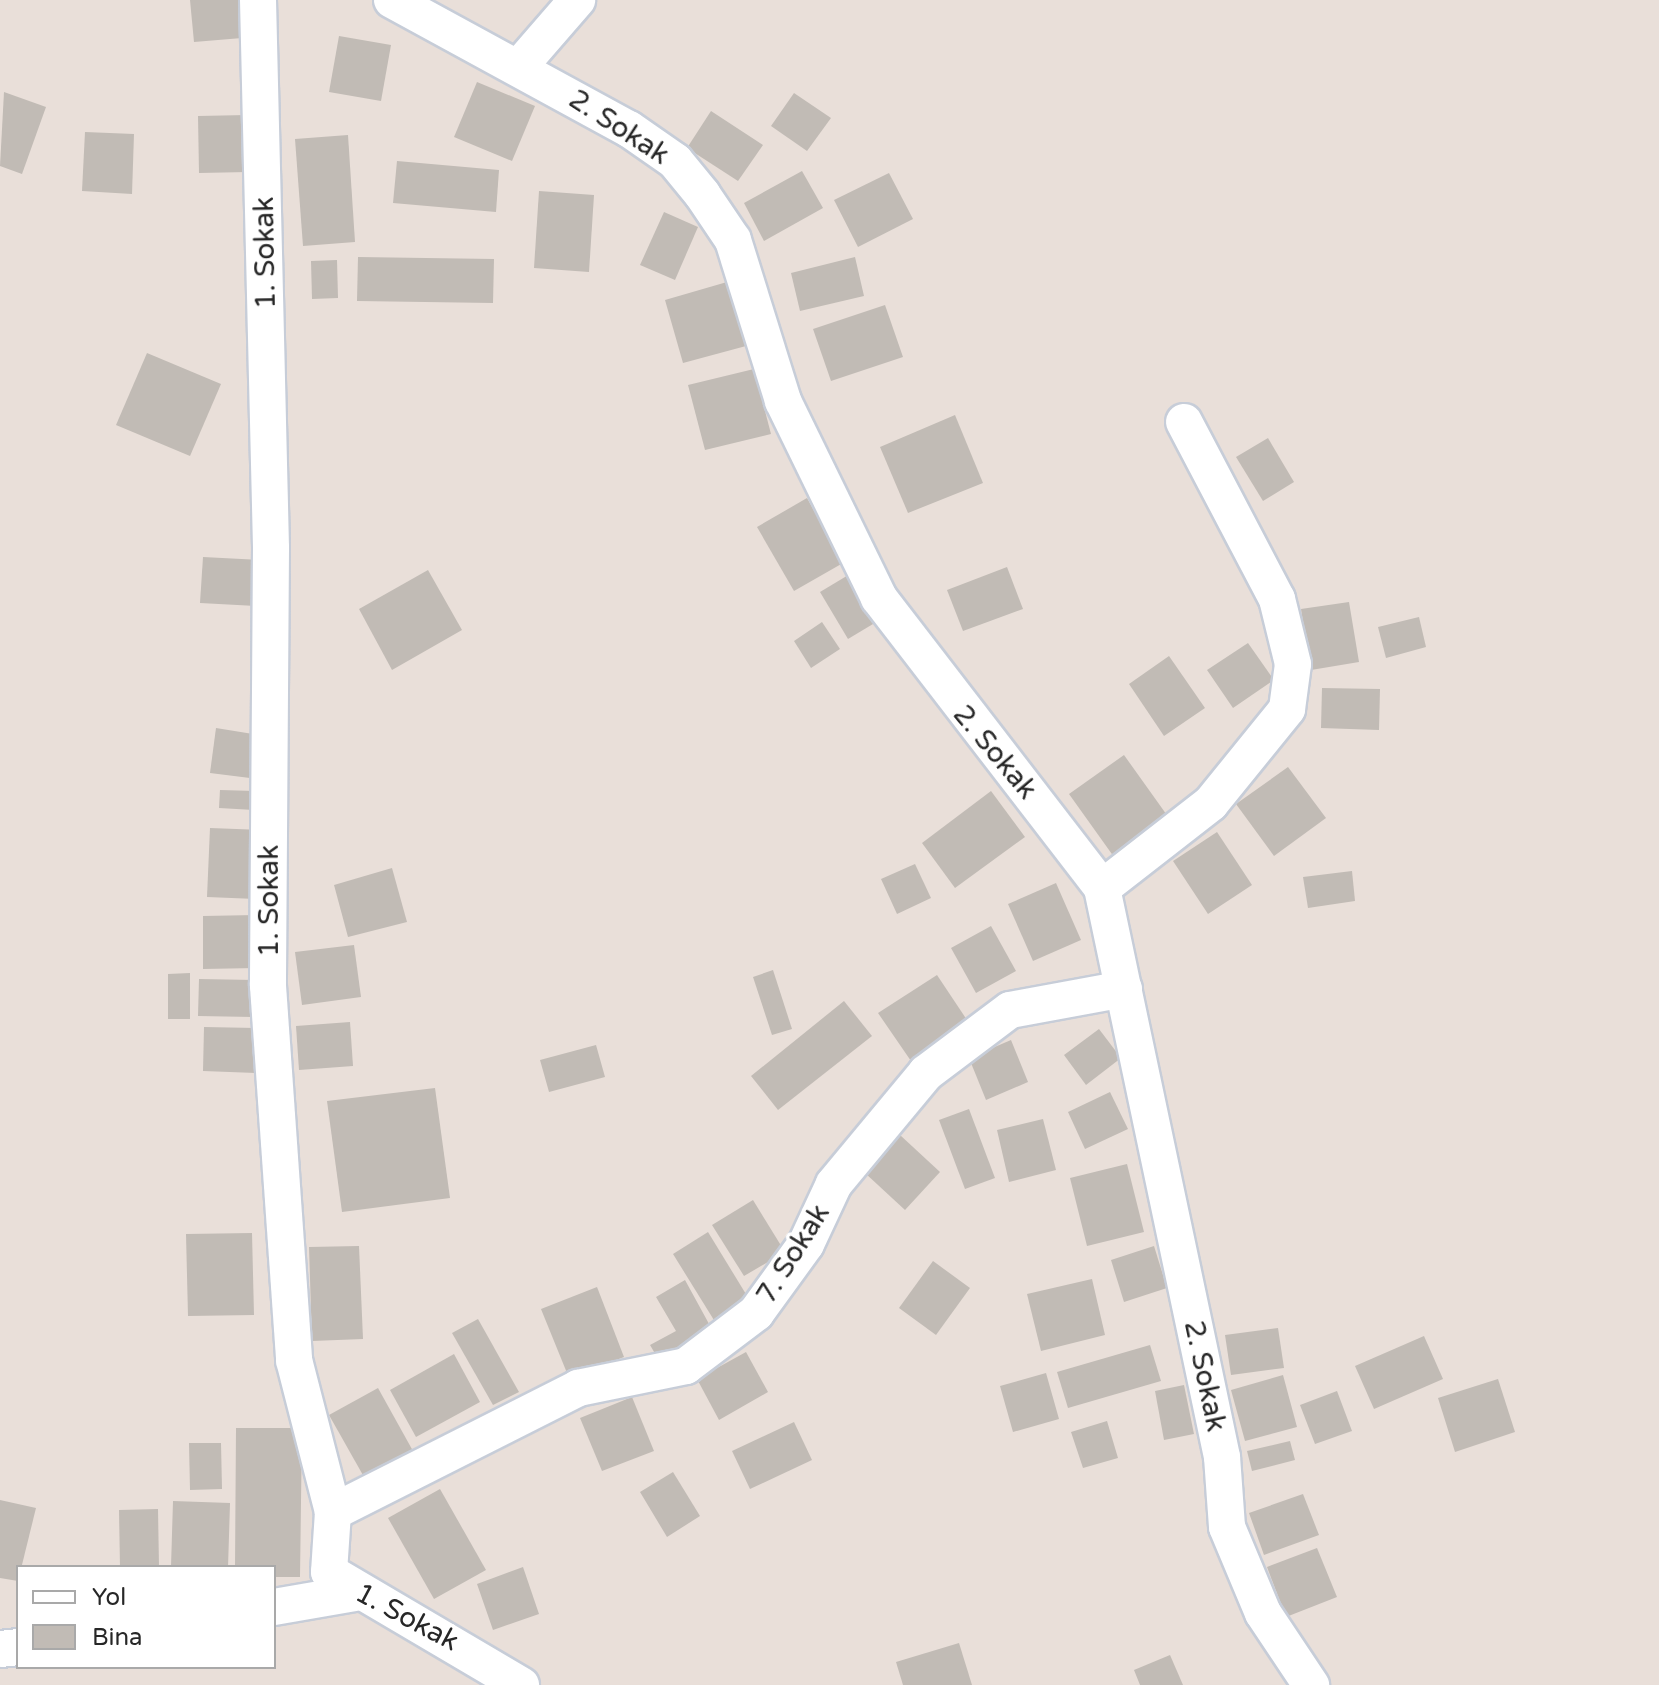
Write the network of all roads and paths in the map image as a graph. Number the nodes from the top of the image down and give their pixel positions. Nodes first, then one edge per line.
1 (258, 0) edge
2 (392, 0) edge
3 (577, 0) edge
4 (519, 67) junction
5 (1184, 422) dead end
6 (1102, 888) junction
7 (1124, 989) junction
8 (333, 1512) junction
9 (355, 1593) junction
10 (276, 1607) edge
11 (521, 1685) edge
12 (1311, 1685) edge

1 - 8 street, 1. Sokak
2 - 4 street, 2. Sokak
3 - 4 street
4 - 6 street, 2. Sokak
5 - 6 street
6 - 7 street, 2. Sokak
7 - 8 street, 7. Sokak
7 - 12 street, 2. Sokak
8 - 9 street, 1. Sokak
9 - 10 street
9 - 11 street, 1. Sokak

